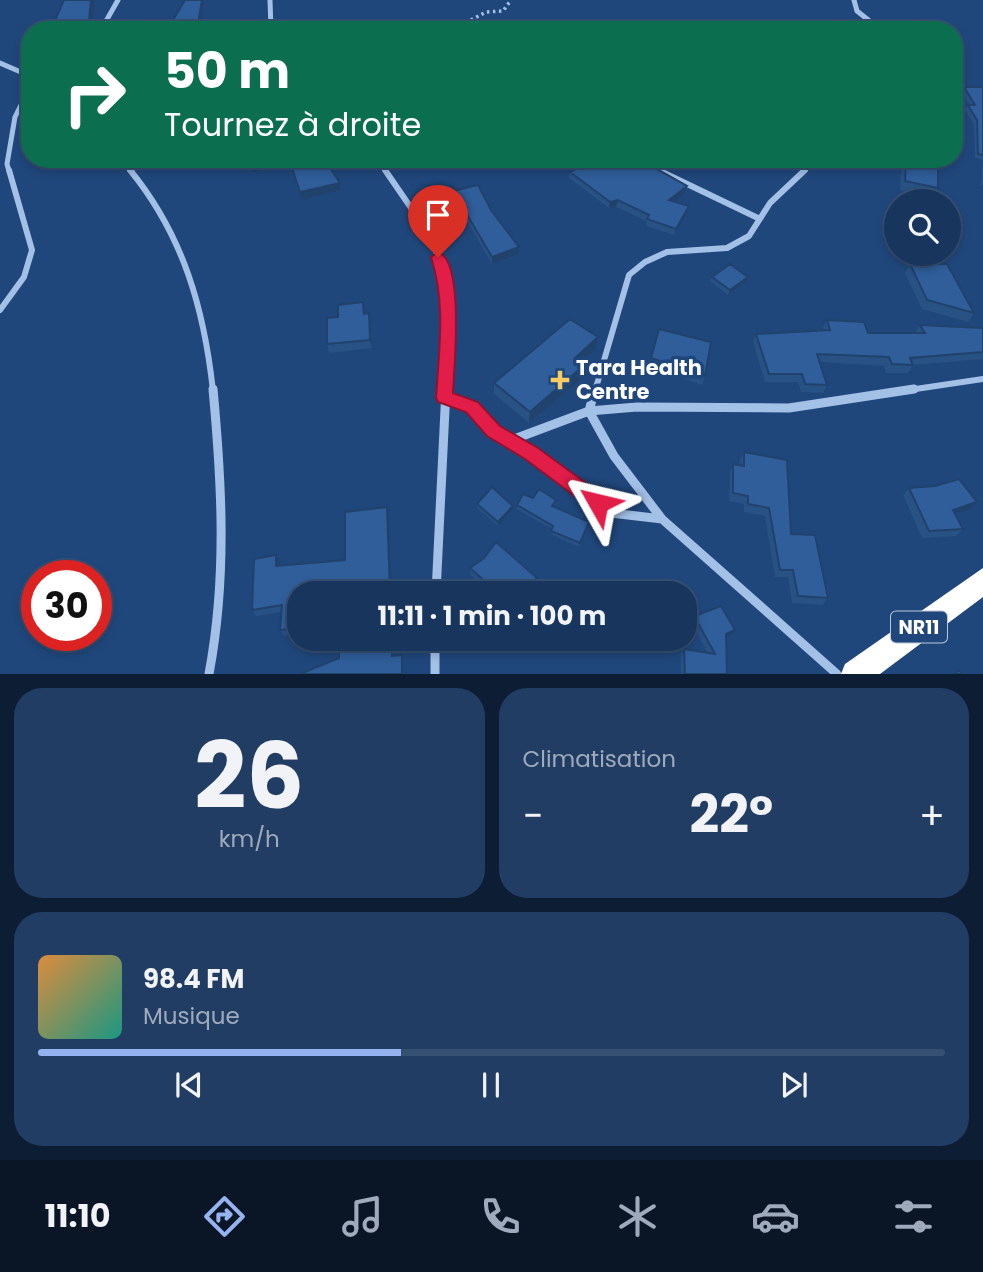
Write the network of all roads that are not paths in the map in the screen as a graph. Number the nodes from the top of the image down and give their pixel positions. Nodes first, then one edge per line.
1 (118, 0) edge
2 (270, 0) edge
3 (853, 0) edge
4 (106, 21) edge
5 (271, 21) edge
6 (870, 21) edge
7 (0, 63) edge
8 (21, 72) edge
9 (21, 105) edge
10 (127, 168) edge
11 (384, 168) edge
12 (655, 168) edge
13 (807, 168) edge
14 (760, 219) junction
15 (0, 310) edge
16 (983, 380) edge
17 (444, 398) junction
18 (589, 411) junction
19 (509, 441) junction
20 (662, 519) junction
21 (436, 581) edge
22 (983, 581) edge
23 (435, 651) edge
24 (209, 674) edge
25 (435, 674) edge
26 (837, 674) edge
27 (855, 674) edge

1 - 4 street
2 - 5 street
3 - 6 street
7 - 8 street
9 - 15 street
10 - 24 street
11 - 17 street
12 - 14 street
13 - 14 street
14 - 18 street
16 - 18 street
17 - 19 street
17 - 21 street
18 - 19 street
18 - 20 street
19 - 20 street
20 - 26 street
22 - 27 highway, NR11
23 - 25 street

